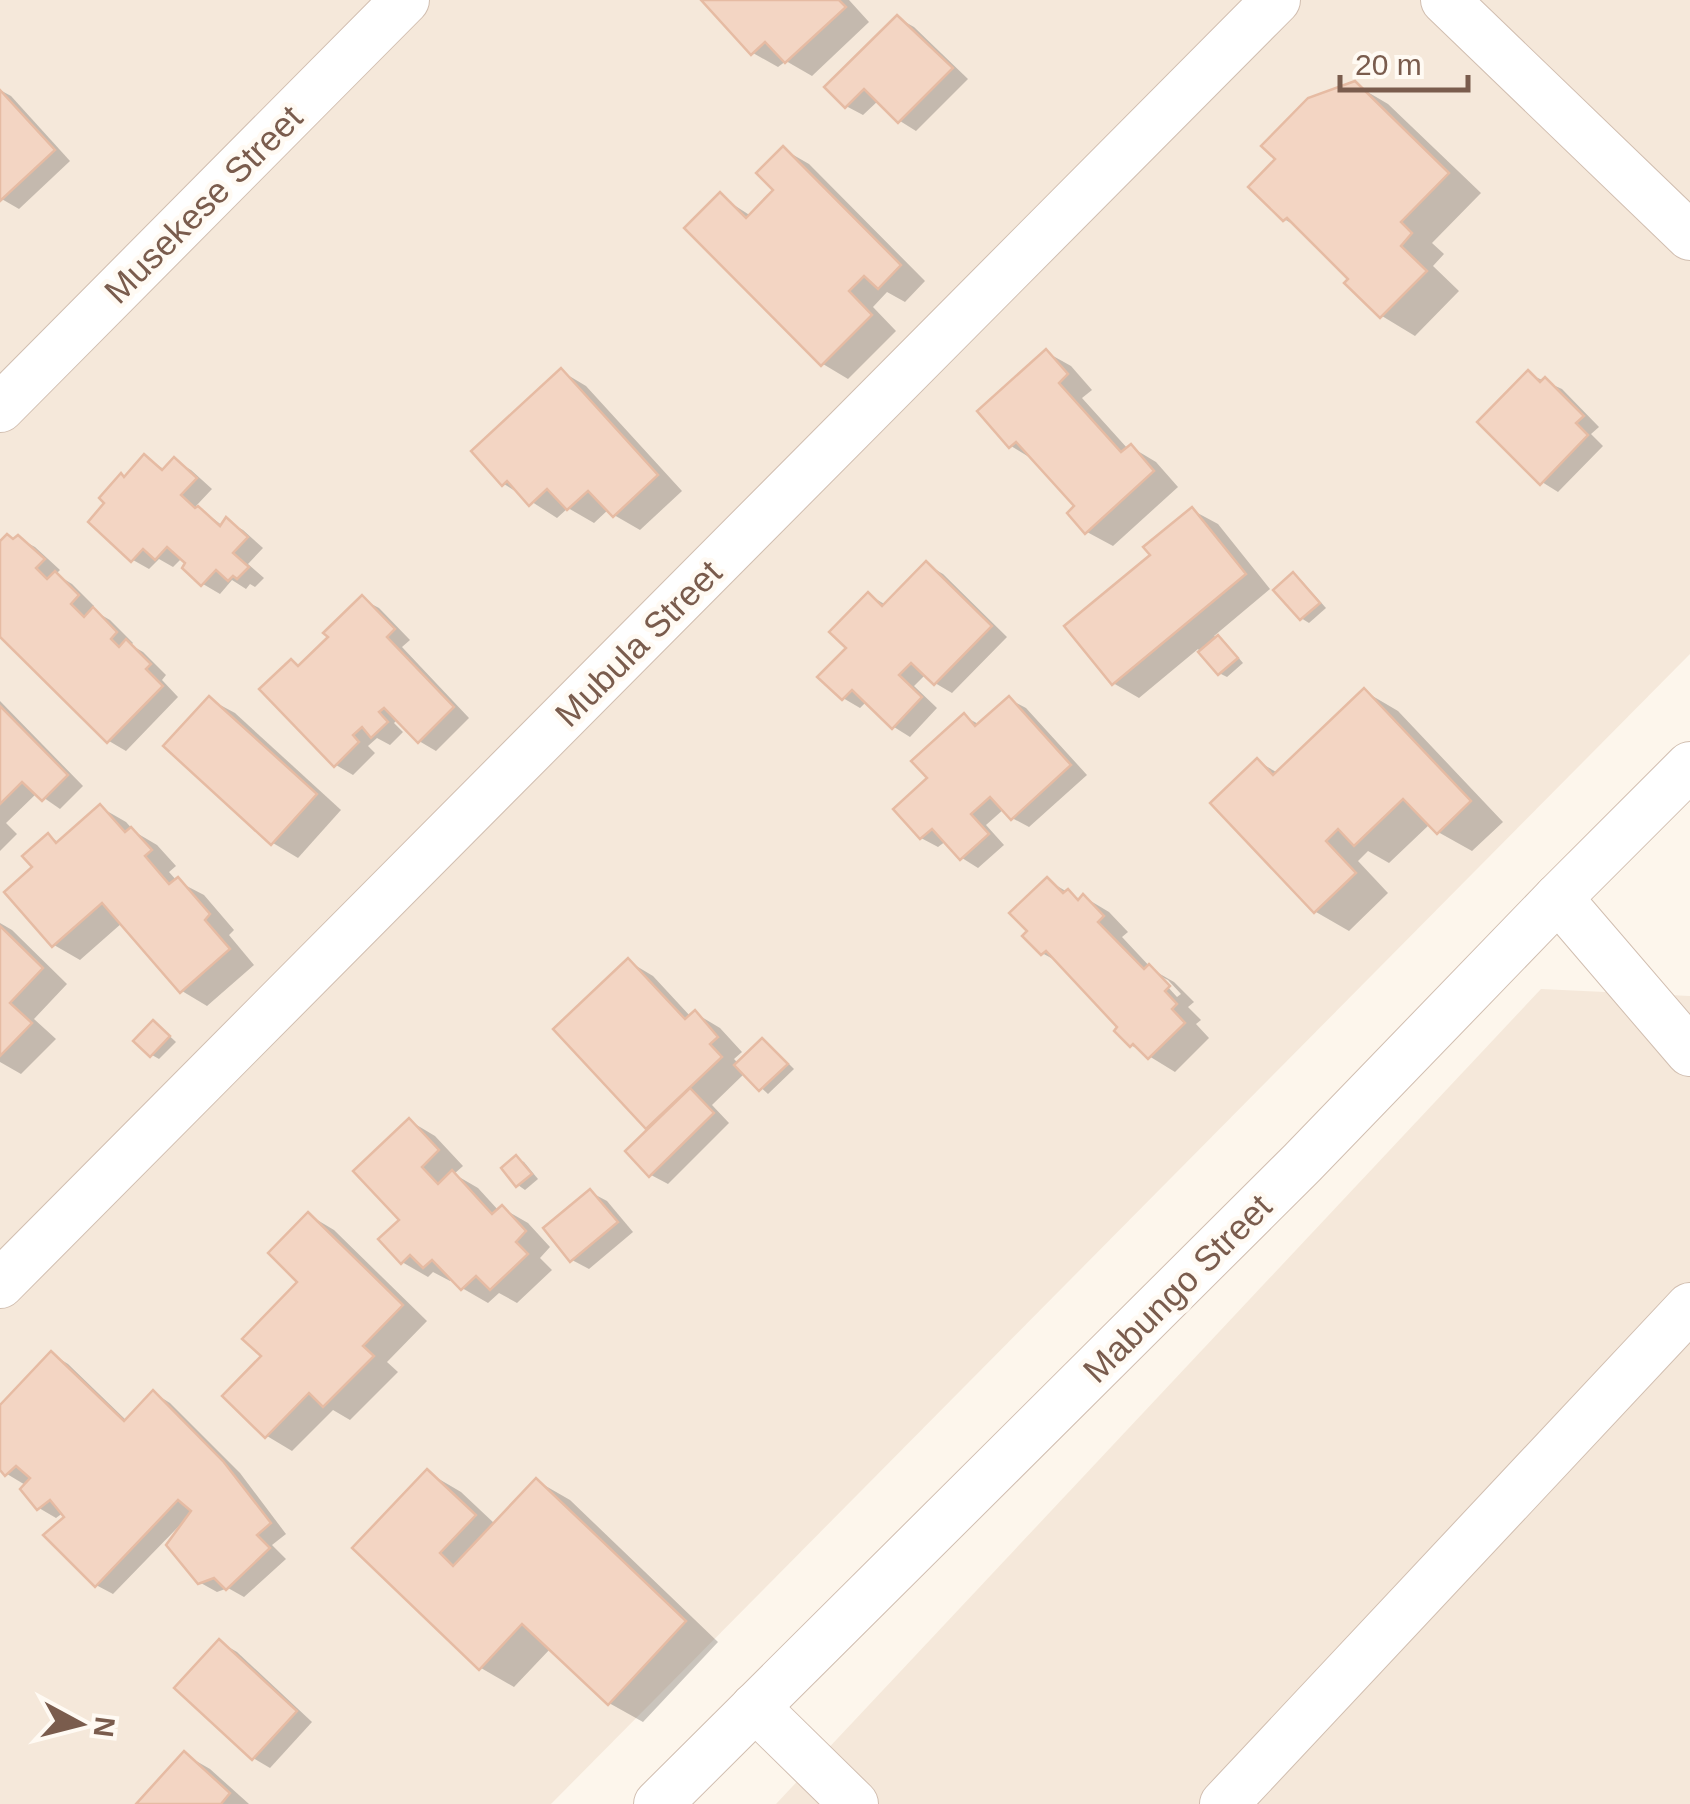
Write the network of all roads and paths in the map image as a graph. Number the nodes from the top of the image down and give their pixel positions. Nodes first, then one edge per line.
1 (405, 0) edge
2 (1276, 0) edge
3 (1445, 0) edge
4 (1690, 236) edge
5 (0, 408) edge
6 (1690, 766) edge
7 (1558, 898) junction
8 (1690, 1052) edge
9 (0, 1284) edge
10 (1690, 1308) edge
11 (755, 1707) junction
12 (658, 1804) edge
13 (854, 1804) edge
14 (1224, 1804) edge

1 - 5 street, Musekese Street
2 - 9 street, Mubula Street
3 - 4 street
6 - 7 street, Mabungo Street
7 - 8 street
7 - 11 street, Mabungo Street
10 - 14 street
11 - 12 street, Mabungo Street
11 - 13 street

